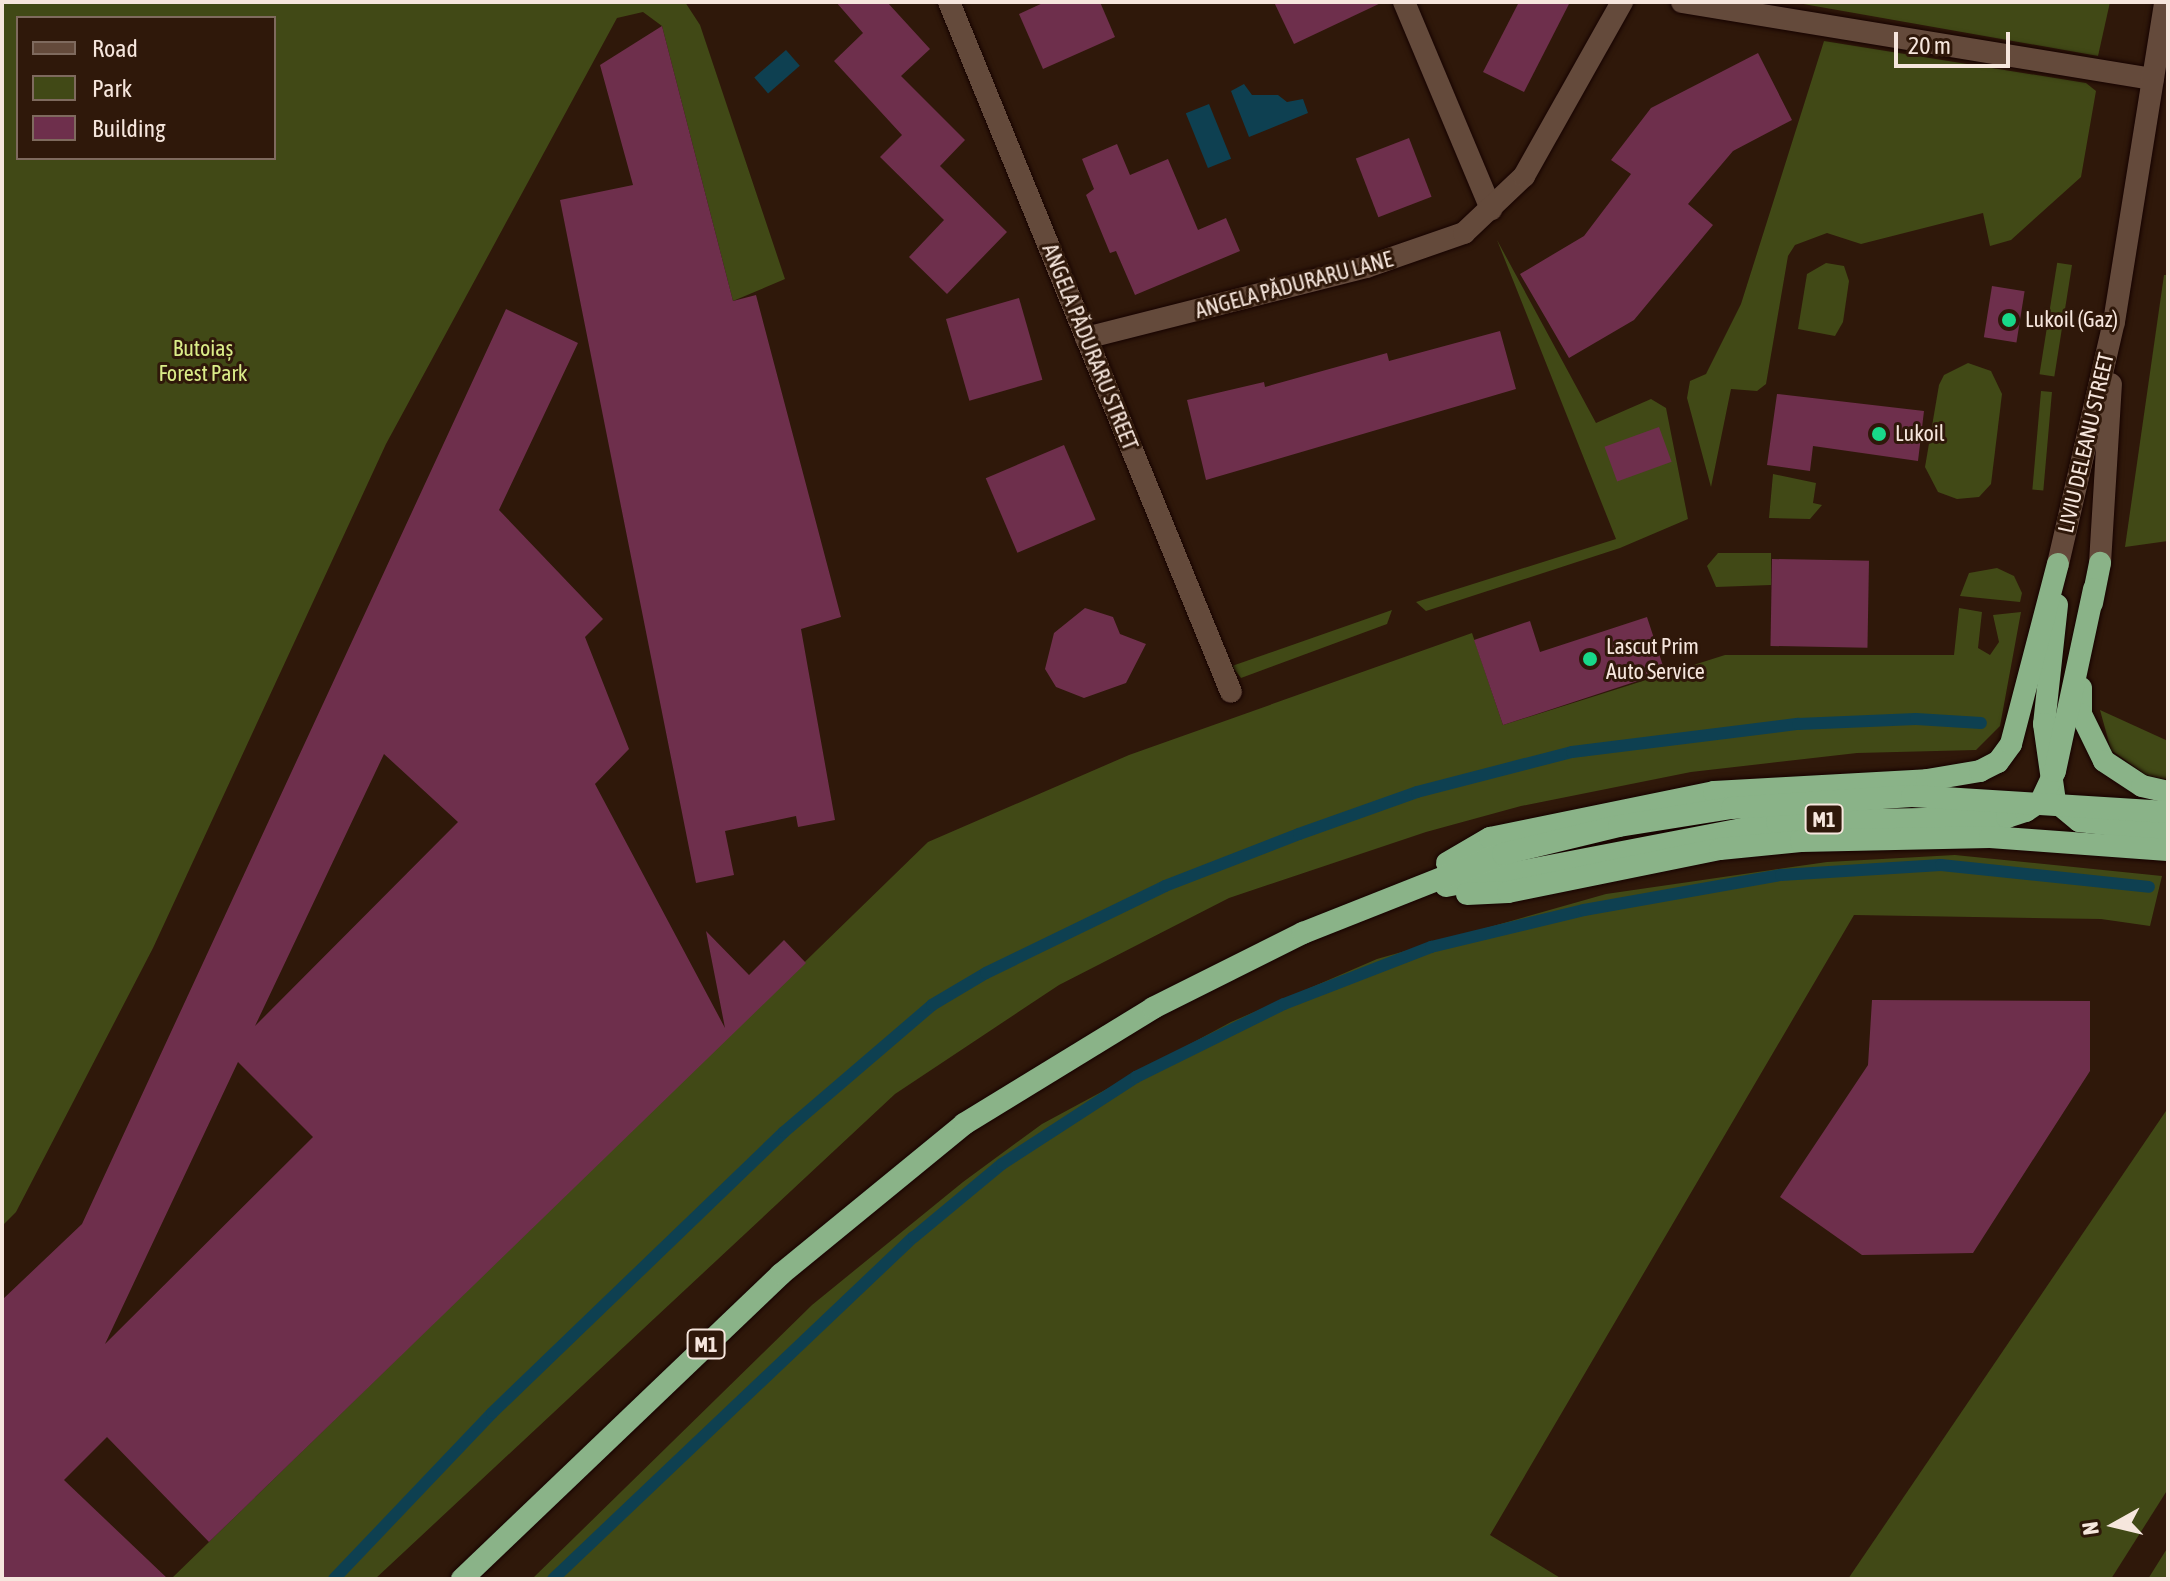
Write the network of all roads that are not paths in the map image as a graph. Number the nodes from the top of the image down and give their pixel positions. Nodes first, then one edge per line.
1 (949, 2) edge
2 (1404, 2) edge
3 (1622, 2) edge
4 (1682, 2) edge
5 (2165, 2) edge
6 (2153, 79) junction
7 (1491, 209) junction
8 (2114, 322) junction
9 (1086, 338) junction
10 (2100, 563) joint
11 (2058, 564) junction
12 (2094, 589) junction
13 (1231, 692) dead end
14 (2168, 792) edge
15 (2049, 794) junction
16 (2168, 812) edge
17 (2168, 831) edge
18 (2168, 850) edge
19 (1390, 896) junction
20 (462, 1579) edge

1 - 9 street, ANGELA PĂDURARU STREET
2 - 7 street
3 - 7 street, ANGELA PĂDURARU LANE
4 - 6 street
5 - 6 street, LIVIU DELEANU STREET
6 - 8 street, LIVIU DELEANU STREET
7 - 9 street, ANGELA PĂDURARU LANE
8 - 10 street, LIVIU DELEANU STREET
8 - 11 street, LIVIU DELEANU STREET
9 - 13 street, ANGELA PĂDURARU STREET
10 - 12 highway
11 - 15 highway
11 - 19 highway, M1
12 - 14 highway
12 - 15 highway
15 - 16 highway, M1
15 - 17 highway
15 - 19 highway, M1
18 - 19 highway, M1
19 - 20 highway, M1

